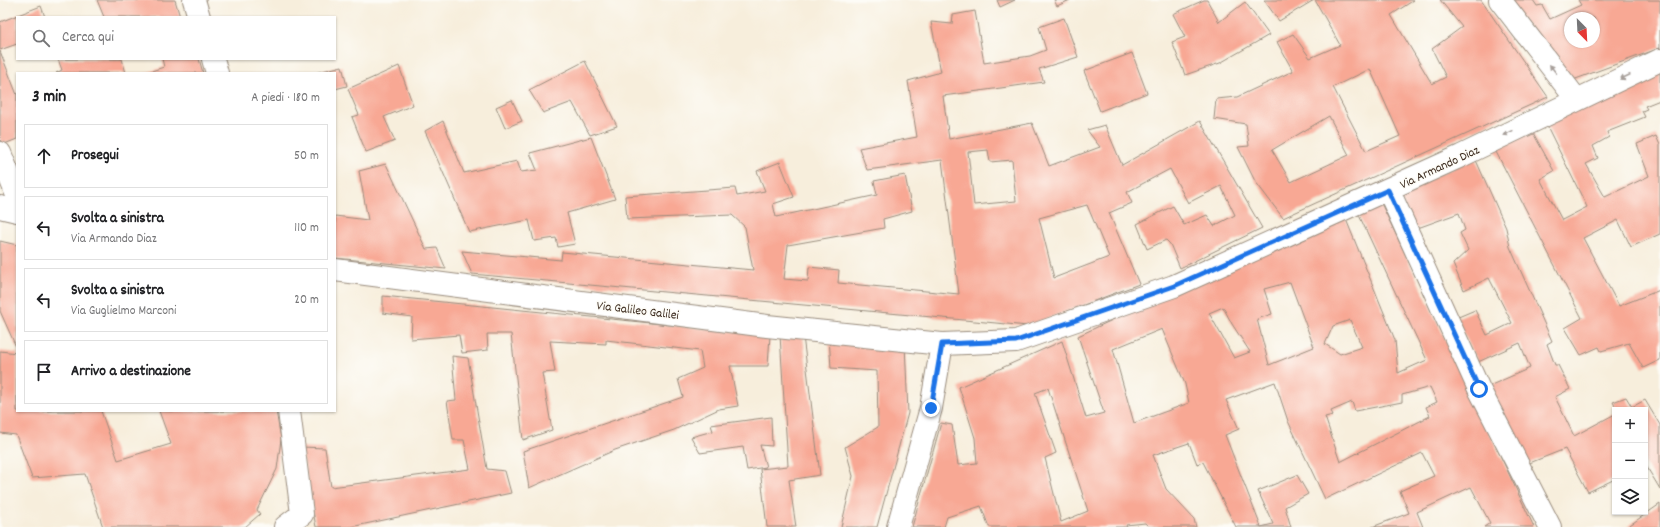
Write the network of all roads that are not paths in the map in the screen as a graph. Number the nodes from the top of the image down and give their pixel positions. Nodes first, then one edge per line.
1 (194, 0) edge
2 (1500, 0) edge
3 (200, 16) edge
4 (213, 60) edge
5 (1660, 60) edge
6 (218, 72) edge
7 (1577, 100) junction
8 (0, 153) edge
9 (1388, 190) junction
10 (16, 193) edge
11 (0, 207) edge
12 (16, 211) edge
13 (336, 270) edge
14 (942, 344) junction
15 (289, 412) edge
16 (285, 527) edge
17 (898, 527) edge
18 (1550, 527) edge

1 - 3 street
7 -> 2 street
4 - 6 street
5 -> 7 street, Via Armando Diaz
7 -> 9 street, Via Armando Diaz
8 - 10 street
9 - 14 street, Via Armando Diaz
9 - 18 street
11 - 12 street
13 - 14 street, Via Galileo Galilei
14 - 17 street
15 - 16 street

